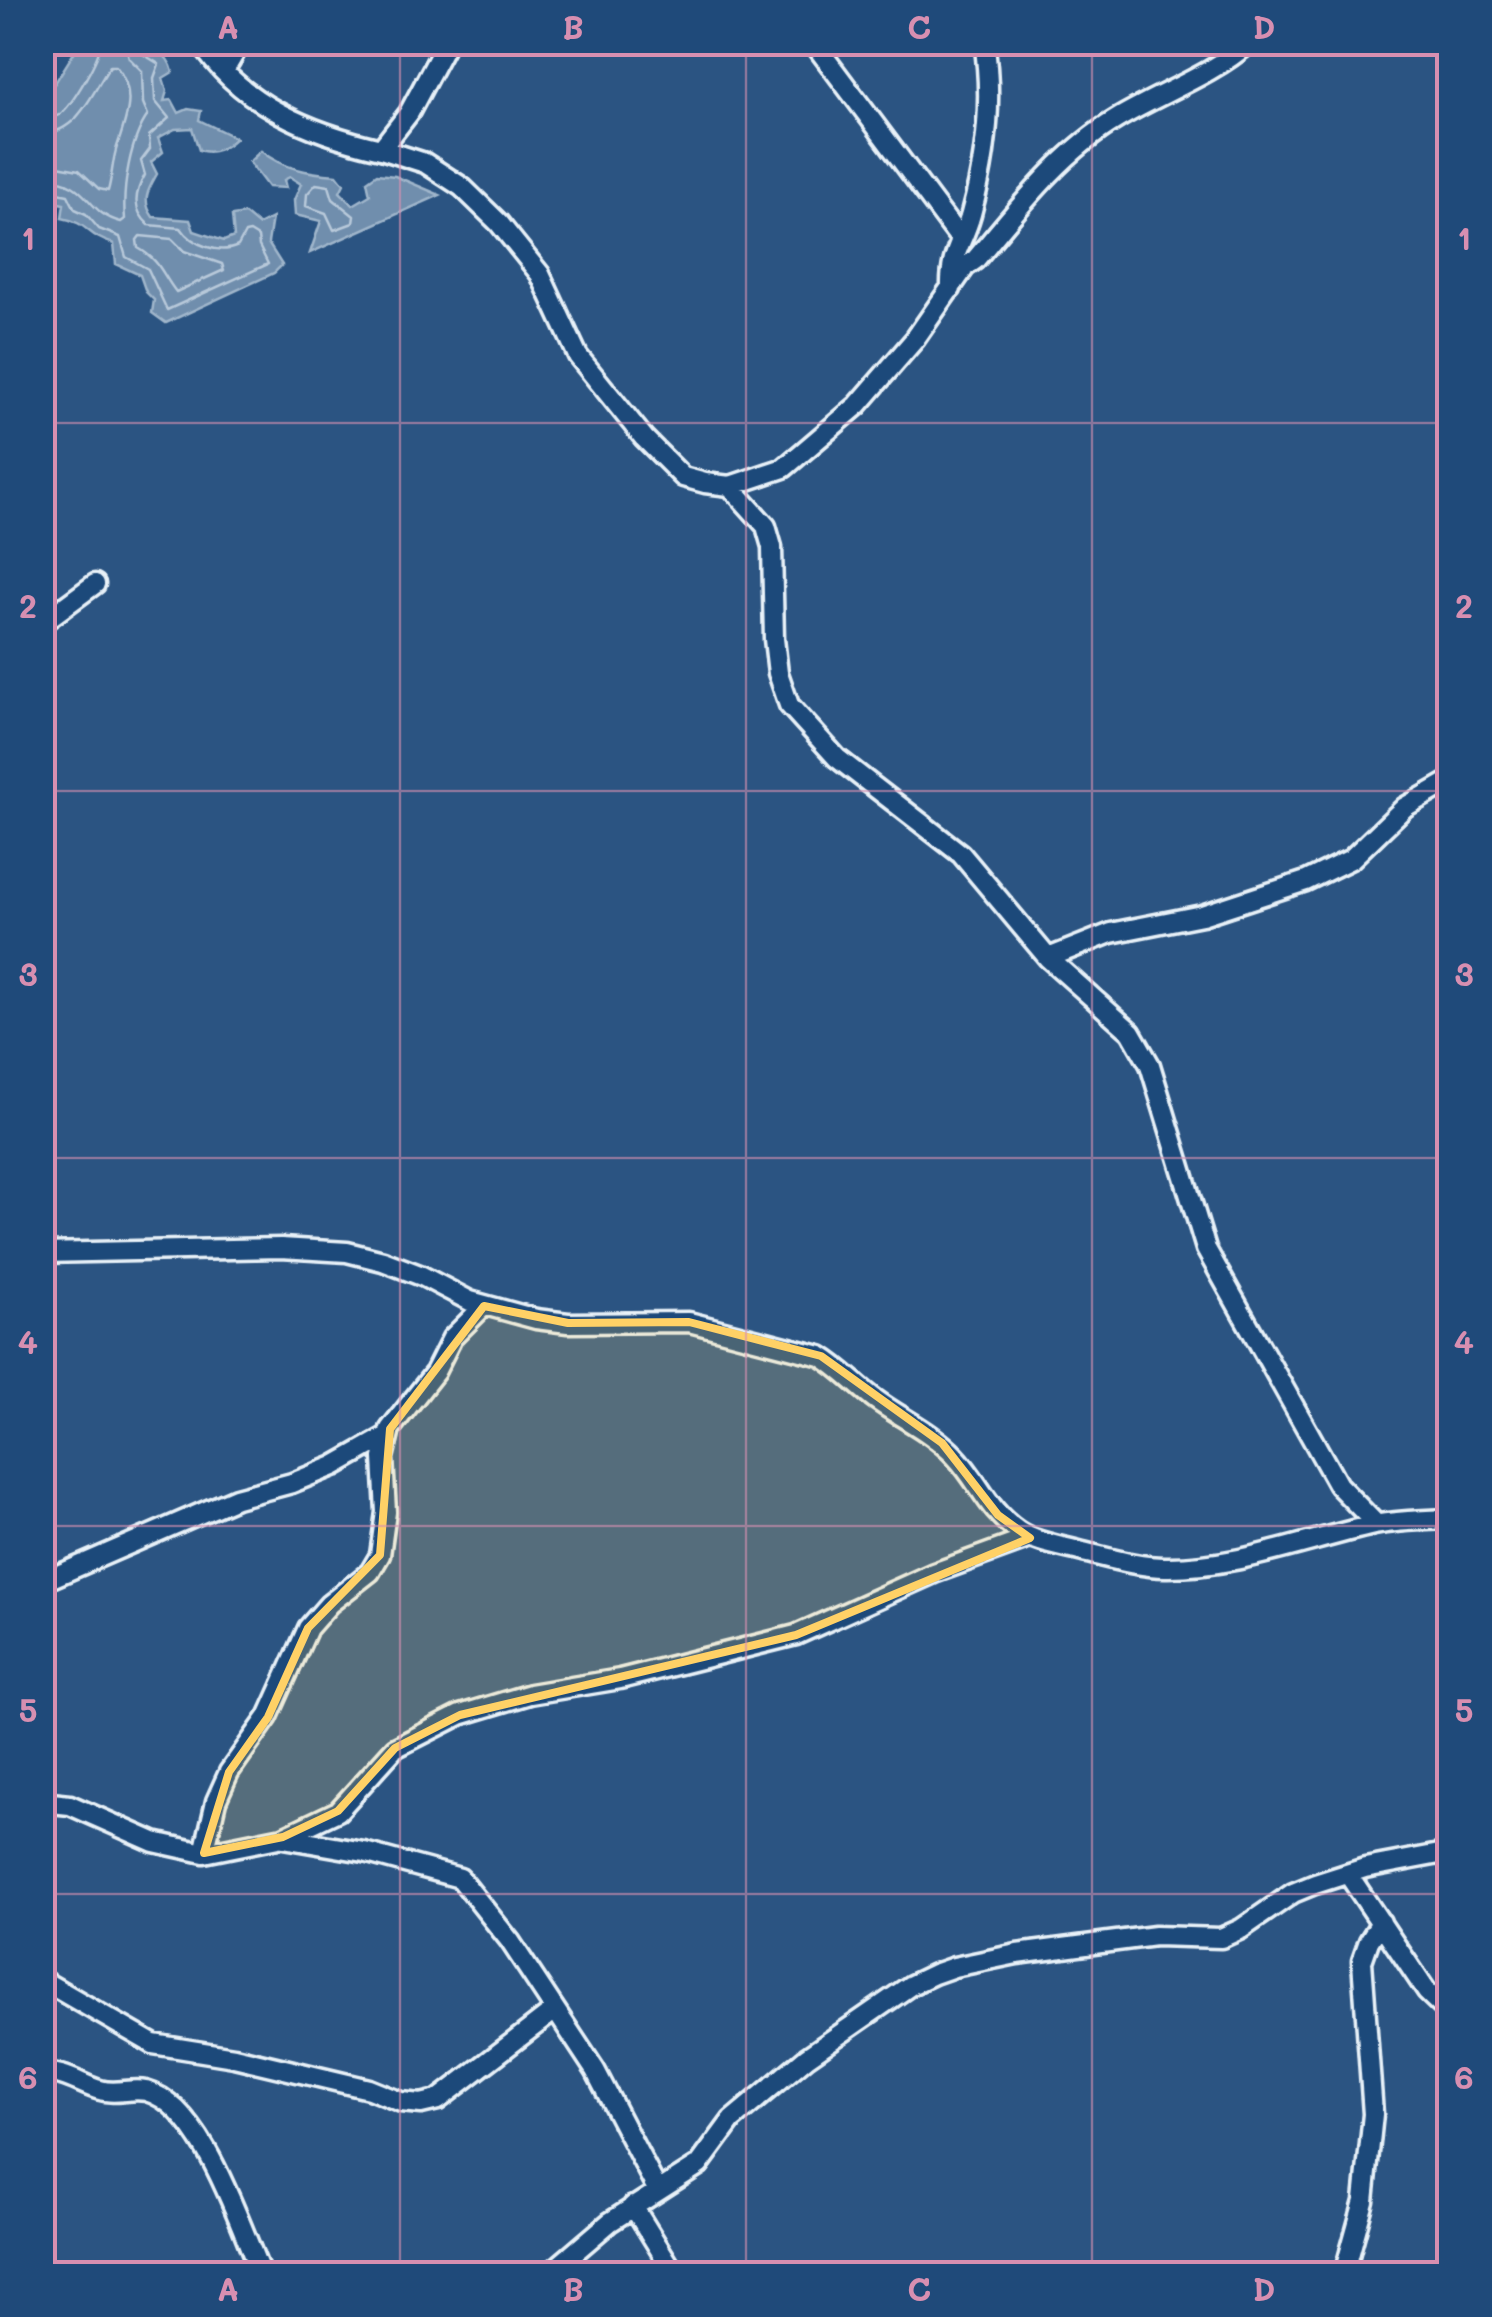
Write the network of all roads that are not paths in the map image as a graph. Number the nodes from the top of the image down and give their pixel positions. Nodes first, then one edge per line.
1 (200, 42) edge
2 (241, 42) edge
3 (448, 42) edge
4 (813, 42) edge
5 (984, 42) edge
6 (1250, 42) edge
7 (224, 71) junction
8 (381, 150) junction
9 (960, 240) junction
10 (951, 289) junction
11 (730, 486) junction
12 (95, 584) dead end
13 (42, 623) edge
14 (1450, 781) edge
15 (1048, 958) junction
16 (42, 1253) edge
17 (484, 1306) junction
18 (387, 1436) junction
19 (1450, 1520) edge
20 (1376, 1524) junction
21 (1030, 1538) junction
22 (42, 1582) edge
23 (42, 1802) edge
24 (282, 1838) junction
25 (1450, 1852) edge
26 (204, 1853) junction
27 (1348, 1874) junction
28 (1380, 1922) junction
29 (42, 1980) edge
30 (554, 2010) junction
31 (1450, 2014) edge
32 (42, 2074) edge
33 (658, 2191) junction
34 (632, 2206) junction
35 (261, 2274) edge
36 (549, 2274) edge
37 (675, 2274) edge
38 (1344, 2274) edge

1 - 7 street
2 - 7 street
3 - 8 street
4 - 9 street
5 - 9 street
6 - 10 street
7 - 8 street
8 - 11 street
9 - 10 street
10 - 11 street
11 - 15 street
12 - 13 street
14 - 15 street
15 - 20 street
16 - 17 street
17 - 18 street
17 - 21 street
18 - 22 street
18 - 26 street
19 - 20 street
20 - 21 street
21 - 24 street
23 - 26 street
24 - 26 street
24 - 30 street
25 - 27 street
27 - 28 street
27 - 33 street
28 - 31 street
28 - 38 street
29 - 30 street
30 - 33 street
32 - 35 street
33 - 34 street
34 - 36 street
34 - 37 street

